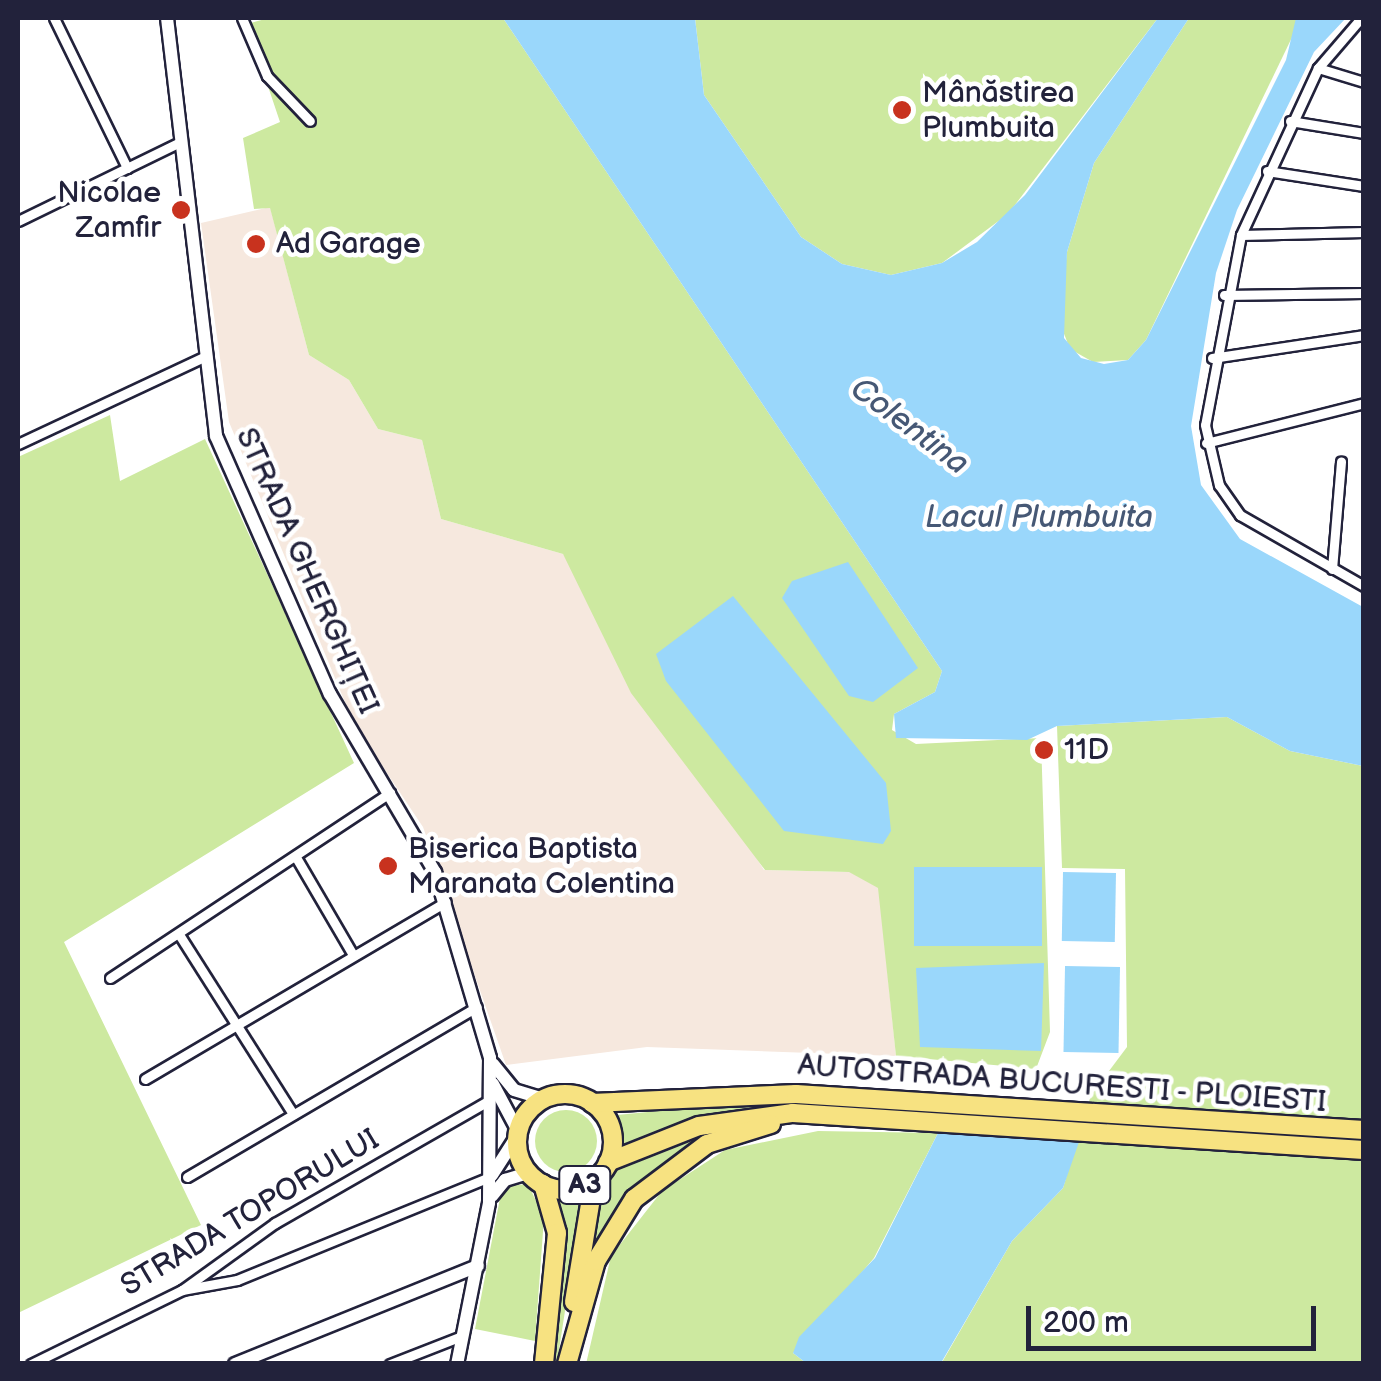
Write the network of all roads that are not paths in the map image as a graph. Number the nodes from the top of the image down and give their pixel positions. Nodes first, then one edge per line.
1 (54, 18) edge
2 (167, 18) edge
3 (242, 18) edge
4 (1361, 18) edge
5 (1318, 68) junction
6 (1364, 82) edge
7 (310, 121) dead end
8 (1290, 121) junction
9 (1364, 133) edge
10 (182, 141) junction
11 (127, 168) junction
12 (1267, 172) junction
13 (1364, 186) edge
14 (19, 216) edge
15 (1364, 232) edge
16 (1241, 235) junction
17 (1364, 293) edge
18 (1224, 295) junction
19 (1364, 334) edge
20 (206, 356) junction
21 (1212, 358) junction
22 (1364, 403) edge
23 (1206, 443) junction
24 (18, 444) edge
25 (1341, 461) dead end
26 (1332, 570) junction
27 (1364, 586) edge
28 (390, 793) junction
29 (298, 860) junction
30 (446, 902) junction
31 (180, 936) junction
32 (353, 954) junction
33 (110, 978) dead end
34 (477, 1007) junction
35 (236, 1026) junction
36 (490, 1058) junction
37 (145, 1079) dead end
38 (492, 1082) junction
39 (492, 1098) junction
40 (544, 1098) junction
41 (592, 1102) junction
42 (913, 1110) junction
43 (293, 1114) junction
44 (854, 1115) junction
45 (1179, 1129) junction
46 (1364, 1130) edge
47 (518, 1133) junction
48 (1364, 1150) edge
49 (608, 1162) junction
50 (492, 1176) junction
51 (188, 1178) dead end
52 (536, 1178) junction
53 (594, 1180) junction
54 (490, 1203) junction
55 (478, 1266) junction
56 (182, 1290) junction
57 (462, 1336) junction
58 (31, 1364) edge
59 (235, 1364) edge
60 (390, 1364) edge
61 (456, 1364) edge
62 (544, 1364) edge
63 (566, 1364) edge

1 - 11 street
2 - 10 main road, STRADA GHERGHIȚEI
3 - 7 street
4 - 5 street
5 - 6 street
5 - 8 street
8 - 9 street
8 - 12 street
10 - 11 street
10 - 20 main road, STRADA GHERGHIȚEI
11 - 14 street
12 - 13 street
12 - 16 street
15 - 16 street
16 - 18 street
17 - 18 street
18 - 21 street
19 - 21 street
20 - 24 street
20 - 28 main road, STRADA GHERGHIȚEI
21 - 23 street
22 - 23 street
23 - 26 street
25 - 26 street
26 - 27 street
28 - 29 street
28 - 30 main road, STRADA GHERGHIȚEI
29 - 31 street
29 - 32 street
30 - 32 street
30 - 34 main road, STRADA GHERGHIȚEI
31 - 33 street
31 - 35 street
32 - 35 street
34 - 36 main road, STRADA GHERGHIȚEI
34 - 43 street
35 - 37 street
35 - 43 street
36 - 38 main road, STRADA GHERGHIȚEI
36 - 40 main road
38 - 39 main road, STRADA GHERGHIȚEI
38 - 47 main road, STRADA GHERGHIȚEI
39 - 50 main road, STRADA GHERGHIȚEI
39 - 56 street, STRADA TOPORULUI
40 - 41 highway, A3
40 - 47 highway
41 - 42 highway, AUTOSTRADA BUCURESTI - PLOIESTI / A3
41 - 49 highway, A3
42 - 44 highway, A3
42 - 45 highway, AUTOSTRADA BUCURESTI - PLOIESTI / A3
43 - 51 street
44 - 49 highway, A3
44 - 63 highway
45 - 46 highway, AUTOSTRADA BUCURESTI - PLOIESTI / A3
45 - 48 highway, AUTOSTRADA BUCURESTI - PLOIESTI / A3
47 - 50 main road, STRADA GHERGHIȚEI
47 - 52 highway, A3
49 - 53 highway, A3
50 - 54 main road, STRADA GHERGHIȚEI
50 - 56 street
52 - 53 highway, A3
52 - 54 main road
52 - 62 highway, A3
53 - 63 highway, A3
54 - 55 main road, STRADA GHERGHIȚEI
55 - 57 main road, STRADA GHERGHIȚEI
55 - 59 main road
56 - 58 street, STRADA TOPORULUI
57 - 60 street
57 - 61 main road, STRADA GHERGHIȚEI

